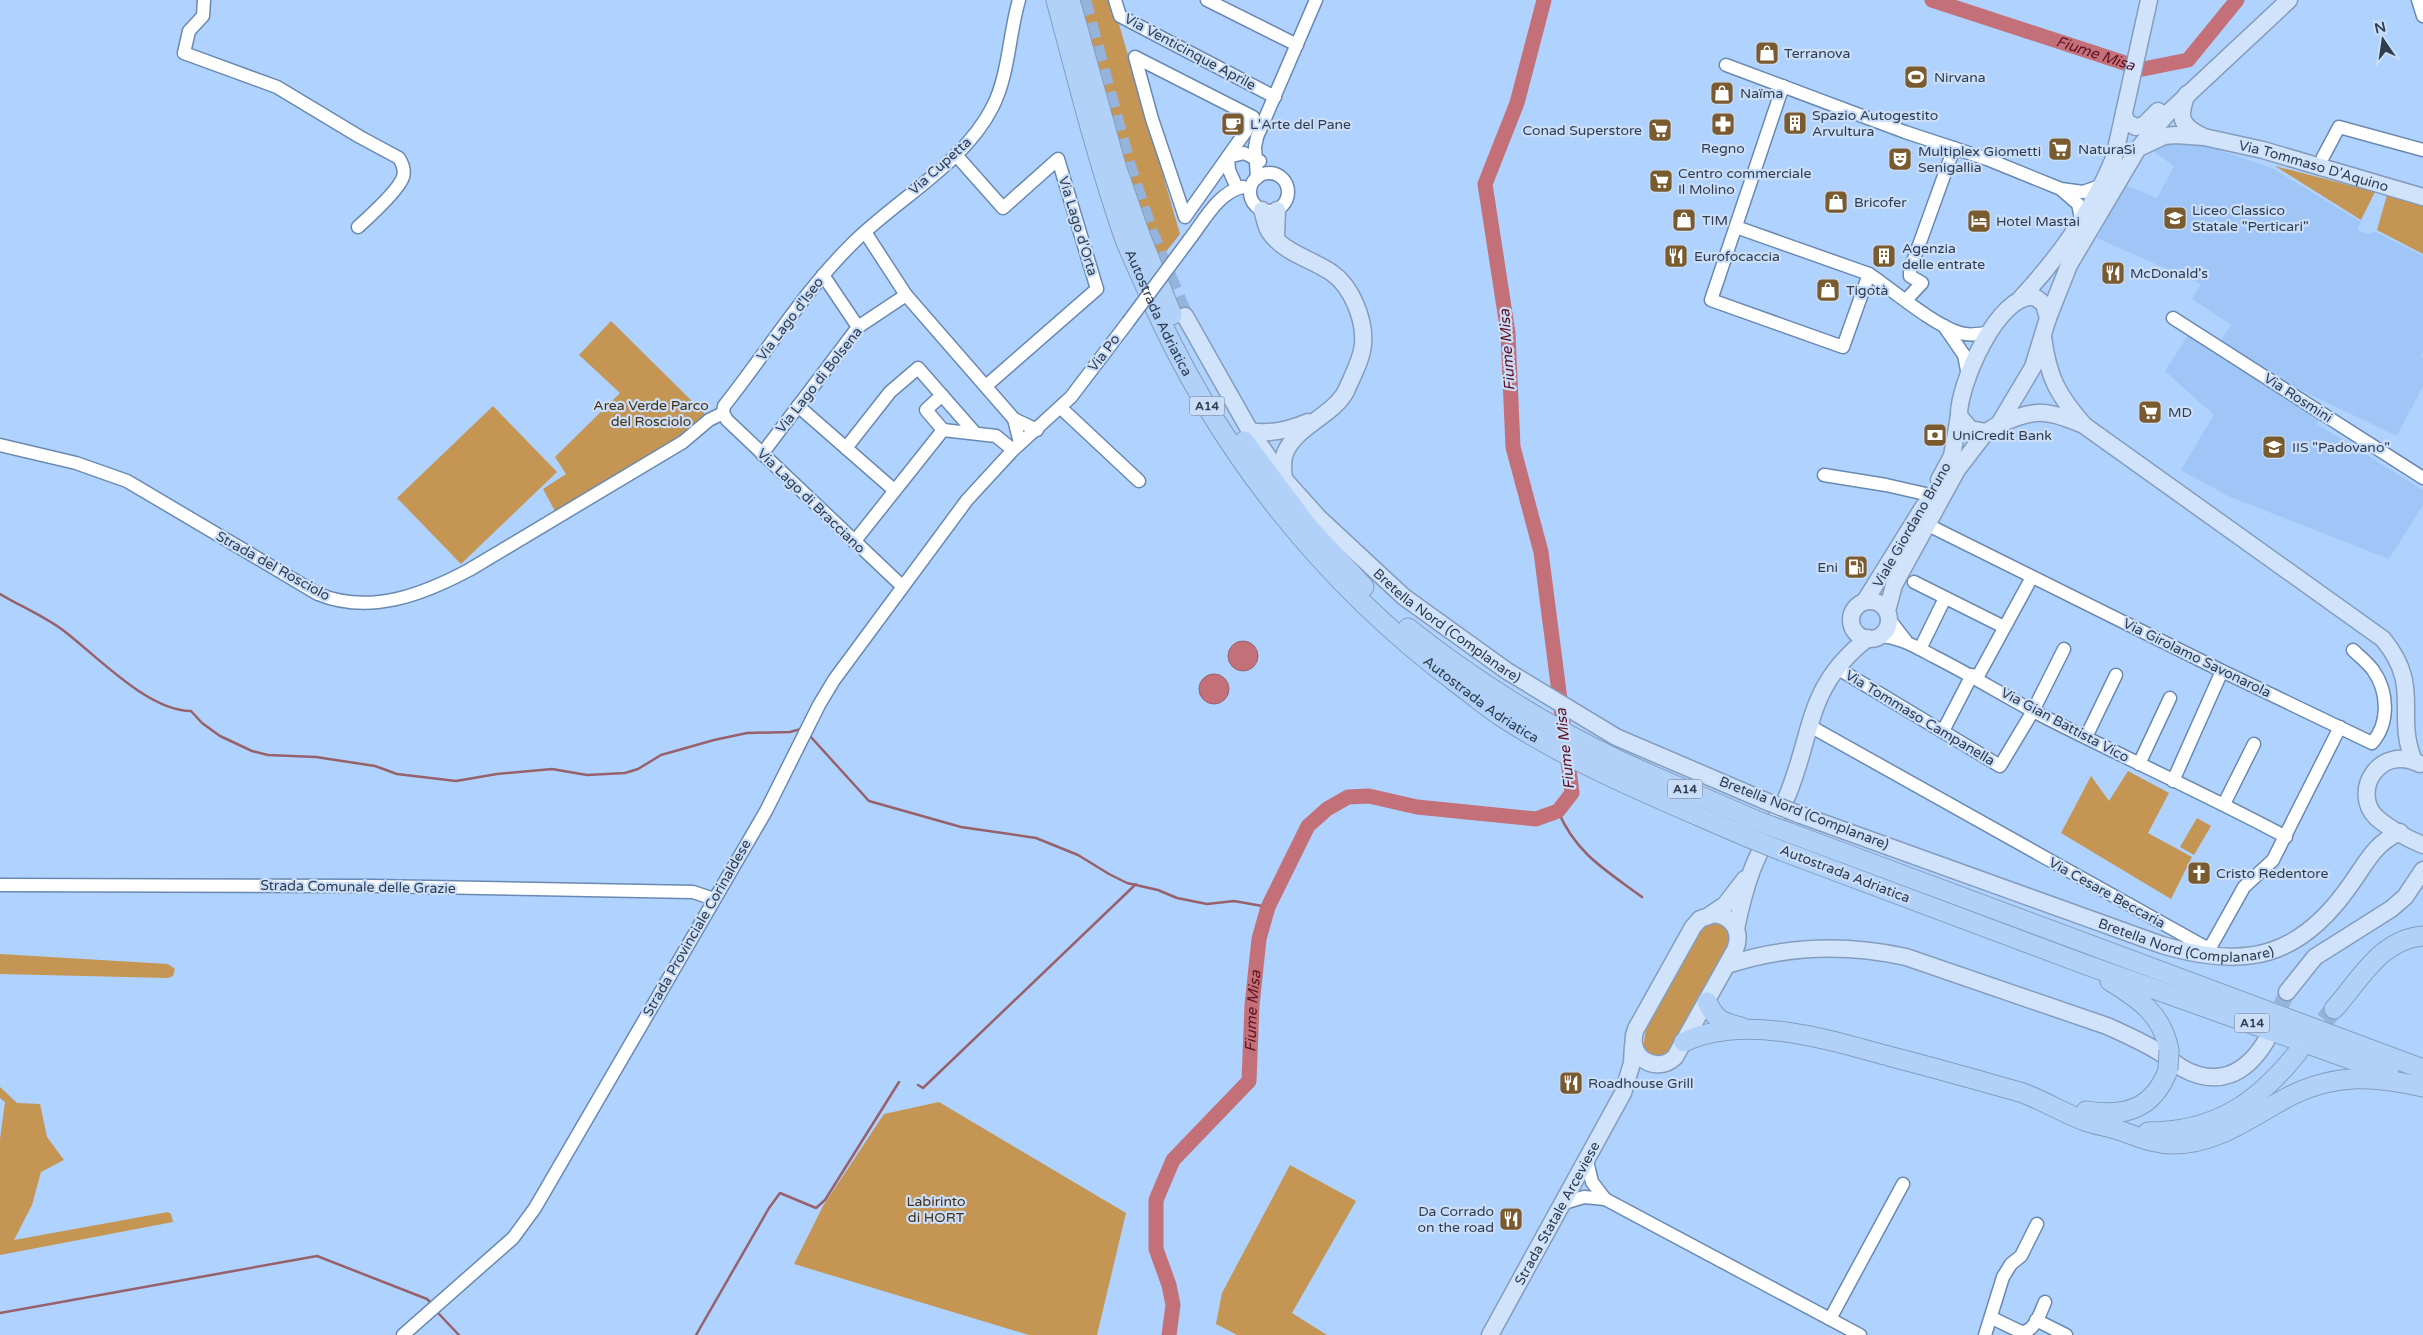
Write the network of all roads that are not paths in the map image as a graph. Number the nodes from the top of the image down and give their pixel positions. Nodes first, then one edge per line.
1 (204, 0) edge
2 (1019, 0) edge
3 (1056, 0) edge
4 (1070, 0) edge
5 (1115, 0) edge
6 (1207, 0) edge
7 (1316, 0) edge
8 (2149, 0) edge
9 (2289, 0) edge
10 (2418, 0) edge
11 (2423, 16) edge
12 (1297, 45) junction
13 (1726, 65) dead end
14 (2212, 70) junction
15 (1783, 86) junction
16 (2187, 94) junction
17 (1275, 97) junction
18 (2125, 112) junction
19 (2204, 137) junction
20 (1954, 148) junction
21 (2136, 150) junction
22 (2423, 150) edge
23 (956, 155) junction
24 (1228, 157) junction
25 (1255, 157) junction
26 (2323, 157) dead end
27 (1272, 173) junction
28 (1254, 182) junction
29 (2100, 186) junction
30 (2061, 189) junction
31 (1232, 191) junction
32 (2423, 196) edge
33 (1264, 206) junction
34 (2081, 218) junction
35 (358, 227) dead end
36 (1736, 227) junction
37 (865, 232) junction
38 (1869, 274) junction
39 (823, 275) junction
40 (906, 295) junction
41 (2021, 298) junction
42 (1906, 300) junction
43 (1185, 316) tunnel mouth
44 (2048, 318) junction
45 (2173, 318) dead end
46 (1942, 324) junction
47 (858, 327) junction
48 (1991, 332) junction
49 (2043, 337) junction
50 (1968, 375) junction
51 (986, 386) junction
52 (942, 395) junction
53 (798, 406) junction
54 (1061, 408) junction
55 (723, 413) junction
56 (1323, 415) junction
57 (1959, 416) junction
58 (1014, 419) junction
59 (2085, 426) junction
60 (1993, 428) junction
61 (943, 430) junction
62 (1037, 430) junction
63 (1250, 431) junction
64 (1273, 432) junction
65 (975, 433) junction
66 (0, 445) edge
67 (1017, 446) junction
68 (846, 448) junction
69 (1264, 453) junction
70 (1285, 453) junction
71 (762, 454) junction
72 (1824, 476) dead end
73 (2423, 478) edge
74 (1284, 479) junction
75 (1139, 481) dead end
76 (894, 490) junction
77 (1930, 495) junction
78 (967, 500) joint
79 (1926, 524) junction
80 (854, 542) junction
81 (2032, 576) junction
82 (1914, 582) dead end
83 (902, 586) junction
84 (1945, 598) junction
85 (1865, 601) junction
86 (1888, 615) junction
87 (2004, 627) junction
88 (1853, 628) junction
89 (1873, 637) junction
90 (1907, 643) junction
91 (1920, 649) junction
92 (2064, 649) dead end
93 (2353, 650) dead end
94 (1841, 662) junction
95 (2222, 672) junction
96 (2116, 675) dead end
97 (1974, 677) junction
98 (2170, 698) dead end
99 (2033, 711) junction
100 (1808, 724) junction
101 (2340, 728) junction
102 (1943, 731) junction
103 (2408, 732) junction
104 (2086, 737) junction
105 (2254, 744) dead end
106 (2391, 758) junction
107 (2418, 763) edge
108 (2139, 764) junction
109 (2173, 781) junction
110 (2224, 804) junction
111 (2376, 817) junction
112 (2400, 832) junction
113 (2286, 837) junction
114 (2422, 844) edge
115 (2371, 853) junction
116 (1753, 869) junction
117 (2423, 870) edge
118 (0, 885) edge
119 (714, 899) junction
120 (1710, 915) junction
121 (1737, 935) junction
122 (2423, 936) edge
123 (1766, 954) junction
124 (2081, 963) junction
125 (1727, 964) junction
126 (2287, 992) tunnel mouth
127 (1707, 1002) junction
128 (2334, 1009) tunnel mouth
129 (1756, 1030) junction
130 (2333, 1036) junction
131 (2266, 1040) tunnel mouth
132 (1684, 1042) junction
133 (1634, 1045) junction
134 (2298, 1052) tunnel mouth
135 (2423, 1054) edge
136 (1662, 1065) junction
137 (2423, 1069) edge
138 (2423, 1086) edge
139 (1623, 1093) junction
140 (2057, 1107) junction
141 (2115, 1129) junction
142 (1587, 1161) junction
143 (1903, 1184) dead end
144 (1605, 1199) junction
145 (1564, 1203) junction
146 (2037, 1224) dead end
147 (2045, 1302) dead end
148 (1992, 1318) junction
149 (1830, 1319) junction
150 (2036, 1320) junction
151 (403, 1335) edge
152 (1490, 1335) edge
153 (1860, 1335) edge
154 (1985, 1335) edge
155 (2066, 1335) edge

1 - 35 street
2 - 23 street, Via Cupetta
3 - 124 highway, Autostrada Adriatica / A14, bridge
4 - 130 highway, Autostrada Adriatica / A14, bridge
5 - 17 street, Via Venticinque Aprile
6 - 12 street
7 - 12 street
8 - 18 main road
9 - 14 main road, Viale Giordano Bruno
10 - 11 street
12 - 17 street
13 - 15 street
14 - 16 main road, Viale Giordano Bruno
14 - 18 main road, Viale Giordano Bruno
15 - 20 street
15 - 36 street
16 - 19 main road, Via Tommaso D'Aquino
16 - 21 main road, Viale Giordano Bruno
17 - 25 street
18 - 29 main road, Viale Giordano Bruno
19 - 21 main road, Via Tommaso D'Aquino
19 - 32 main road, Via Tommaso D'Aquino
20 - 30 street
20 - 42 street
21 - 44 main road, Viale Giordano Bruno
22 - 26 street
23 - 37 street, Via Cupetta
23 - 51 street, Via Lago d'Orta
24 - 24 street
24 - 25 street
24 - 31 street
25 - 27 street
25 - 28 street
27 - 28 street
27 - 33 street
28 - 31 street
28 - 33 street
29 - 30 street
29 - 34 main road, Viale Giordano Bruno
30 - 34 street
31 - 33 street
31 - 54 street, Via Po, bridge
33 - 56 main road
34 - 41 main road, Viale Giordano Bruno
36 - 38 street
36 - 38 street
37 - 39 street, Via Lago d'Iseo
37 - 40 street
38 - 42 street
39 - 47 street
39 - 55 street, Via Lago d'Iseo
40 - 47 street, Via Lago di Bolsena
40 - 51 street
41 - 44 main road
41 - 48 main road, Viale Giordano Bruno
42 - 46 street
43 - 63 main road, Bretella Nord (Complanare)
44 - 49 main road, Viale Giordano Bruno
45 - 73 street, Via Rosmini
46 - 48 street
46 - 50 street
47 - 53 street, Via Lago di Bolsena
48 - 50 main road, Viale Giordano Bruno
49 - 59 main road
49 - 60 main road, Viale Giordano Bruno
50 - 57 main road, Viale Giordano Bruno
51 - 58 street
52 - 61 street
52 - 65 street
52 - 68 street
53 - 68 street
53 - 71 street, Via Lago di Bolsena
54 - 62 street, Via Po
54 - 75 street
55 - 66 street, Strada del Rosciolo
55 - 71 street, Via Lago di Bracciano
56 - 64 main road
56 - 70 main road
57 - 60 main road
57 - 77 main road, Viale Giordano Bruno
58 - 62 street
58 - 67 street
59 - 60 main road
59 - 103 main road
60 - 79 main road, Viale Giordano Bruno
61 - 65 street
61 - 76 street
62 - 67 street, Via Po
63 - 64 main road
63 - 69 main road, Bretella Nord (Complanare)
64 - 69 main road
65 - 67 street
67 - 78 street, Via Po
68 - 76 street
69 - 70 main road
69 - 74 main road, Bretella Nord (Complanare)
70 - 74 main road
71 - 80 street, Via Lago di Bracciano
72 - 77 street
74 - 115 main road, Bretella Nord (Complanare), bridge
76 - 80 street
77 - 85 main road, Viale Giordano Bruno
78 - 83 street, Strada Provinciale Corinaldese
79 - 81 street, Via Girolamo Savonarola
79 - 86 main road, Viale Giordano Bruno
80 - 83 street, Via Lago di Bracciano
81 - 87 street
81 - 95 street, Via Girolamo Savonarola
82 - 84 street
83 - 119 street, Strada Provinciale Corinaldese
84 - 87 street
84 - 91 street
85 - 86 main road
85 - 88 main road
86 - 89 main road
86 - 90 street, Via Gian Battista Vico
87 - 97 street
88 - 89 main road
88 - 94 main road
89 - 90 street, Via Gian Battista Vico
89 - 94 main road
90 - 91 street, Via Gian Battista Vico
91 - 97 street, Via Gian Battista Vico
92 - 99 street
93 - 101 street, Via Girolamo Savonarola
94 - 100 main road
94 - 102 street, Via Tommaso Campanella
95 - 101 street, Via Girolamo Savonarola
95 - 109 street
96 - 104 street
97 - 99 street, Via Gian Battista Vico
97 - 102 street
98 - 108 street
99 - 102 street, Via Tommaso Campanella
99 - 104 street, Via Gian Battista Vico
100 - 113 street, Via Cesare Beccaria
100 - 116 main road
101 - 113 street, Via Cesare Beccaria
103 - 106 main road
103 - 107 main road
104 - 108 street, Via Gian Battista Vico
105 - 110 street
106 - 107 main road
106 - 111 main road
108 - 109 street, Via Gian Battista Vico
109 - 110 street, Via Gian Battista Vico
110 - 113 street, Via Gian Battista Vico
111 - 112 main road
111 - 115 main road, Bretella Nord (Complanare)
112 - 114 main road
112 - 115 main road, Bretella Nord (Complanare)
114 - 117 main road
116 - 120 main road, Strada Statale Arceviese
116 - 121 main road, Strada Statale Arceviese
117 - 126 main road
118 - 119 street, Strada Comunale delle Grazie
119 - 151 street, Strada Provinciale Corinaldese
120 - 121 main road
120 - 133 main road, Strada Statale Arceviese
121 - 123 main road
121 - 125 main road, Strada Statale Arceviese
122 - 128 highway
123 - 125 main road
123 - 131 main road
124 - 138 highway, Autostrada Adriatica / A14
124 - 140 highway, bridge
125 - 127 main road, Strada Statale Arceviese
127 - 129 highway
127 - 132 main road, Strada Statale Arceviese
129 - 132 highway
129 - 140 highway
130 - 135 highway
130 - 137 highway, Autostrada Adriatica / A14
132 - 136 main road, Strada Statale Arceviese
133 - 136 main road
133 - 139 main road, Strada Statale Arceviese
134 - 141 highway
136 - 139 main road, Strada Statale Arceviese
138 - 141 highway
139 - 142 main road, Strada Statale Arceviese
140 - 141 highway
142 - 144 street
142 - 145 main road, Strada Statale Arceviese
143 - 149 street
144 - 145 street
144 - 149 street
145 - 152 main road, Strada Statale Arceviese
146 - 148 street
147 - 150 street
148 - 150 street
148 - 154 street
149 - 153 street
150 - 155 street

